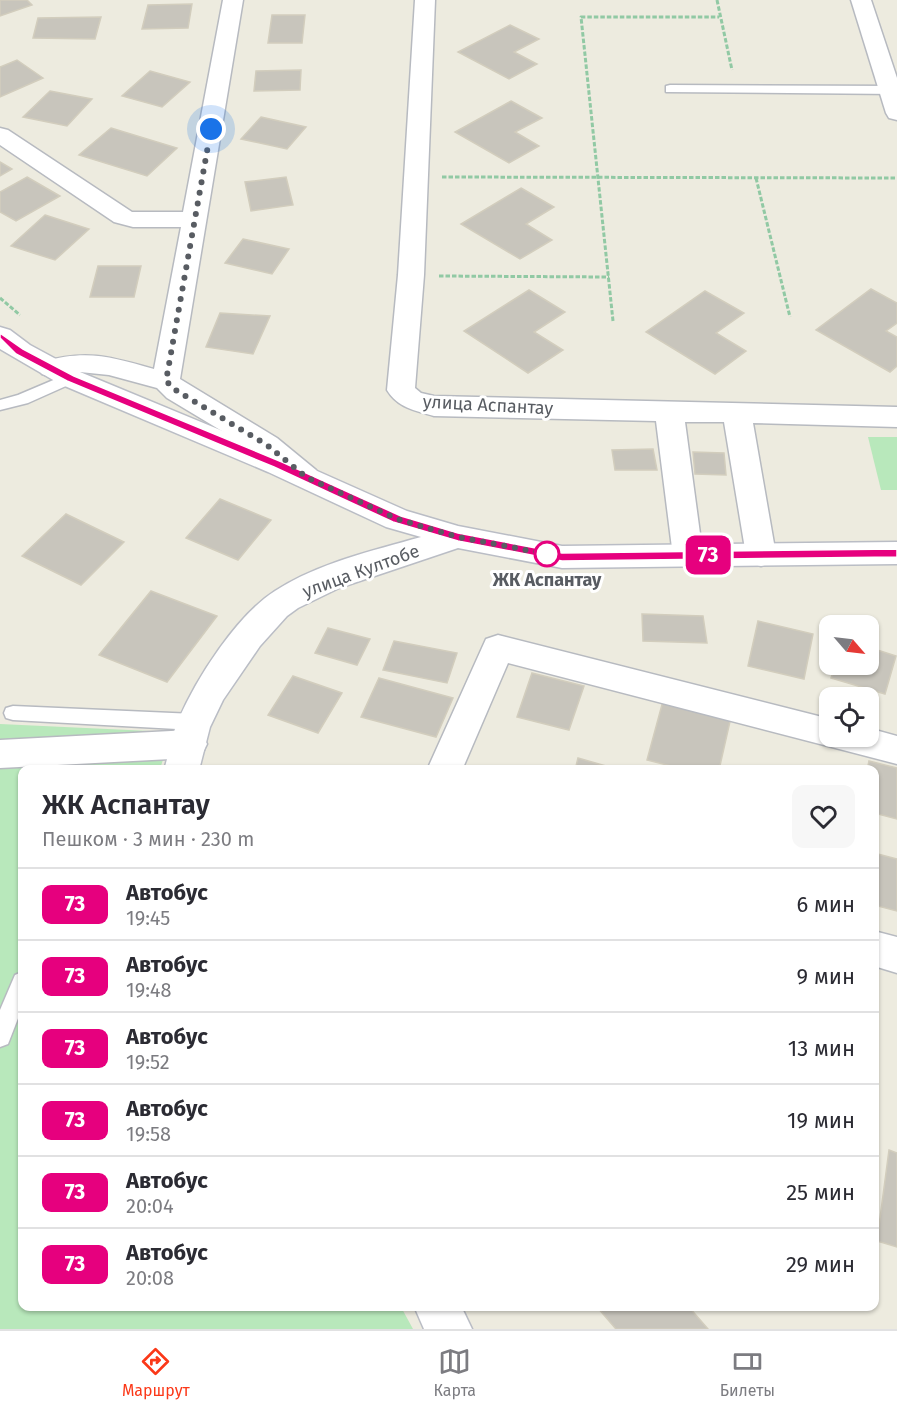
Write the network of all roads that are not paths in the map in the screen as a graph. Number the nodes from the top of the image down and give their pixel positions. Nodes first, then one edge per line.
1 (232, 0) edge
2 (424, 0) edge
3 (861, 0) edge
4 (670, 90) dead end
5 (893, 90) edge
6 (897, 112) edge
7 (0, 135) edge
8 (195, 219) junction
9 (0, 336) edge
10 (61, 373) junction
11 (166, 381) junction
12 (0, 405) edge
13 (669, 412) junction
14 (737, 413) junction
15 (897, 417) edge
16 (306, 477) junction
17 (458, 537) junction
18 (897, 553) edge
19 (761, 555) junction
20 (688, 556) junction
21 (13, 712) dead end
22 (819, 730) edge
23 (188, 745) edge
24 (879, 745) edge
25 (897, 750) edge
26 (0, 754) edge
27 (446, 765) edge
28 (879, 950) edge
29 (897, 955) edge
30 (18, 992) edge
31 (0, 1037) edge
32 (439, 1311) edge
33 (449, 1329) edge

1 - 8 street
2 - 13 street, улица Аспантау
3 - 5 street
4 - 5 lane
5 - 6 street
7 - 8 street
8 - 11 street
9 - 10 street
10 - 11 street
10 - 12 lane
10 - 16 street
11 - 16 street
13 - 14 street, улица Аспантау
13 - 20 street
14 - 15 street, улица Аспантау
14 - 19 street
16 - 17 street
17 - 20 street
17 - 23 street, улица Култобе
18 - 19 street
19 - 20 street
21 - 23 lane
22 - 27 street
23 - 26 street
24 - 25 street
28 - 29 street
30 - 31 lane
32 - 33 street

